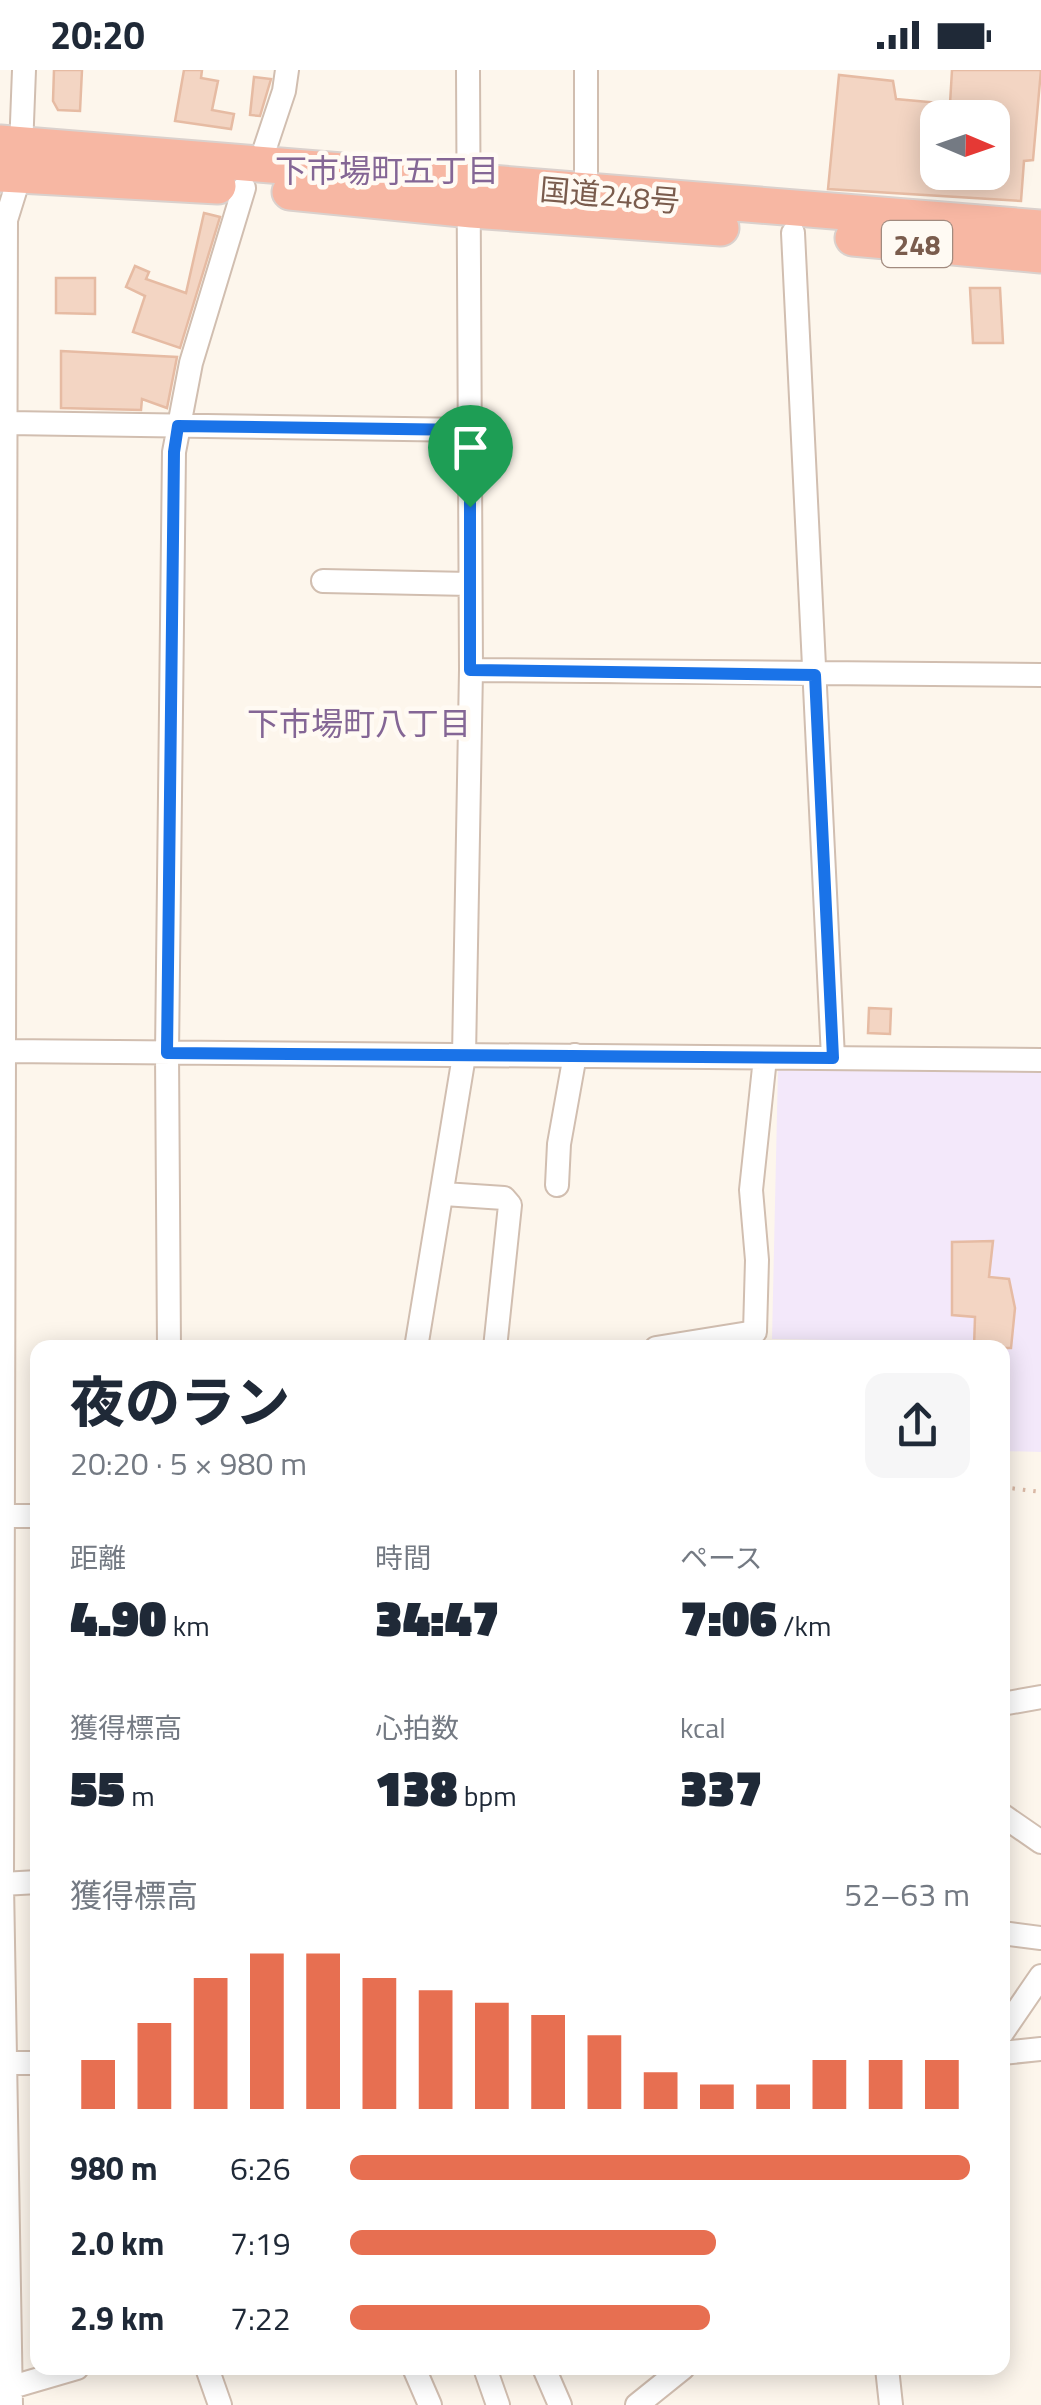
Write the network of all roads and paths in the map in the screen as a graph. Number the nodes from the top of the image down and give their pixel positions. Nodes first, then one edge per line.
1 (24, 70) edge
2 (287, 70) edge
3 (468, 70) edge
4 (586, 70) edge
5 (8, 176) edge
6 (252, 177) junction
7 (586, 192) junction
8 (471, 197) junction
9 (1041, 228) edge
10 (792, 233) junction
11 (1041, 255) edge
12 (3, 363) edge
13 (8, 423) junction
14 (178, 426) junction
15 (470, 430) junction
16 (324, 581) dead end
17 (470, 584) junction
18 (3, 610) edge
19 (470, 670) junction
20 (815, 675) junction
21 (1041, 675) edge
22 (1, 912) edge
23 (5, 1052) junction
24 (167, 1053) junction
25 (575, 1055) junction
26 (464, 1056) junction
27 (764, 1058) junction
28 (833, 1058) junction
29 (1041, 1060) edge
30 (558, 1185) dead end
31 (444, 1194) junction
32 (3, 1212) edge
33 (169, 1340) edge
34 (417, 1340) edge
35 (496, 1340) edge
36 (706, 1340) edge
37 (1010, 1488) edge
38 (1041, 1492) edge
39 (2, 1516) edge
40 (30, 1516) edge
41 (1041, 1697) edge
42 (1010, 1703) edge
43 (2, 1821) edge
44 (1010, 1821) edge
45 (1041, 1842) edge
46 (30, 1882) edge
47 (2, 1884) junction
48 (1010, 1933) edge
49 (1041, 1938) edge
50 (1041, 1976) edge
51 (1010, 2021) edge
52 (1041, 2049) edge
53 (1010, 2051) edge
54 (30, 2062) edge
55 (2, 2063) edge
56 (61, 2375) edge
57 (209, 2375) edge
58 (417, 2375) edge
59 (487, 2375) edge
60 (547, 2375) edge
61 (675, 2375) edge
62 (887, 2375) edge
63 (11, 2396) edge
64 (220, 2405) edge
65 (430, 2405) edge
66 (498, 2405) edge
67 (560, 2405) edge
68 (637, 2405) edge
69 (891, 2405) edge

1 - 5 street
2 - 6 street
3 - 8 street
4 - 7 street
5 - 6 highway, 国道248号 / 248
5 - 12 street
6 - 8 highway, 国道248号 / 248
6 - 14 street
7 - 8 highway, 国道248号 / 248
7 - 9 highway, 国道248号 / 248
8 - 10 highway, 国道248号 / 248
8 - 15 street
10 - 11 highway, 国道248号 / 248
10 - 20 street
12 - 13 street
13 - 14 street
13 - 18 street
14 - 15 street
14 - 24 street
15 - 17 street
16 - 17 street
17 - 19 street
18 - 22 street
19 - 20 street
19 - 26 street
20 - 21 street
20 - 28 street
22 - 23 street
23 - 24 street
23 - 32 street
24 - 26 street
24 - 33 street
25 - 26 street
25 - 27 street
25 - 30 street
26 - 31 street
27 - 28 street
27 - 36 street
28 - 29 street
31 - 34 street
31 - 35 street
32 - 39 street
37 - 38 path
39 - 40 street
39 - 43 street
41 - 42 street
43 - 47 street
44 - 45 street
46 - 47 street
47 - 55 street
48 - 49 street
50 - 51 street
52 - 53 street
54 - 55 street
55 - 63 street
56 - 63 street
57 - 64 street
58 - 65 street
59 - 66 street
60 - 67 street
61 - 68 street
62 - 69 street

